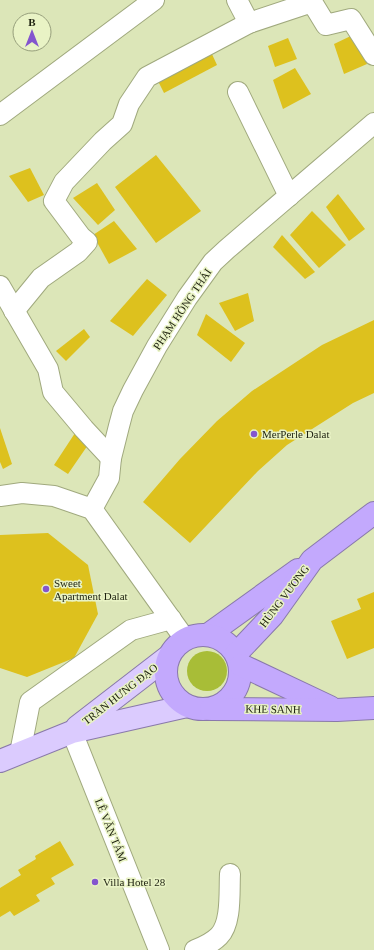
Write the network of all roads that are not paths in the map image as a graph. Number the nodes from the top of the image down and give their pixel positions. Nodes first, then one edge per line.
1 (154, 0) edge
2 (237, 0) edge
3 (249, 24) junction
4 (374, 55) edge
5 (238, 92) dead end
6 (0, 114) edge
7 (374, 122) edge
8 (289, 196) junction
9 (0, 286) edge
10 (14, 311) junction
11 (111, 458) junction
12 (0, 496) edge
13 (92, 509) junction
14 (374, 513) edge
15 (312, 560) junction
16 (171, 620) junction
17 (209, 634) junction
18 (185, 639) junction
19 (169, 656) junction
20 (239, 660) junction
21 (187, 706) junction
22 (374, 708) edge
23 (210, 709) junction
24 (336, 710) junction
25 (72, 732) junction
26 (20, 753) junction
27 (0, 761) edge
28 (230, 874) dead end
29 (159, 950) edge
30 (194, 950) edge

1 - 6 street
2 - 3 street
3 - 4 street
3 - 10 street
5 - 8 street
7 - 8 street, PHẠM HỒNG THÁI
8 - 11 street, PHẠM HỒNG THÁI
9 - 10 street
10 - 11 street
11 - 13 street, PHẠM HỒNG THÁI
12 - 13 street
13 - 16 street
14 - 15 highway, HÙNG VƯƠNG
15 - 17 highway
15 - 20 highway, HÙNG VƯƠNG
16 - 18 street
16 - 26 street
17 - 18 highway
17 - 20 highway
18 - 19 highway
19 - 21 highway
19 - 25 main road, TRẦN HƯNG ĐẠO
20 - 23 highway
20 - 24 highway, KHE SANH
21 - 23 highway
21 - 25 main road, TRẦN HƯNG ĐẠO
22 - 24 highway, KHE SANH
23 - 24 highway, KHE SANH
25 - 26 main road, TRẦN HƯNG ĐẠO
25 - 29 street, LÊ VĂN TÁM
26 - 27 main road, TRẦN HƯNG ĐẠO
28 - 30 street

